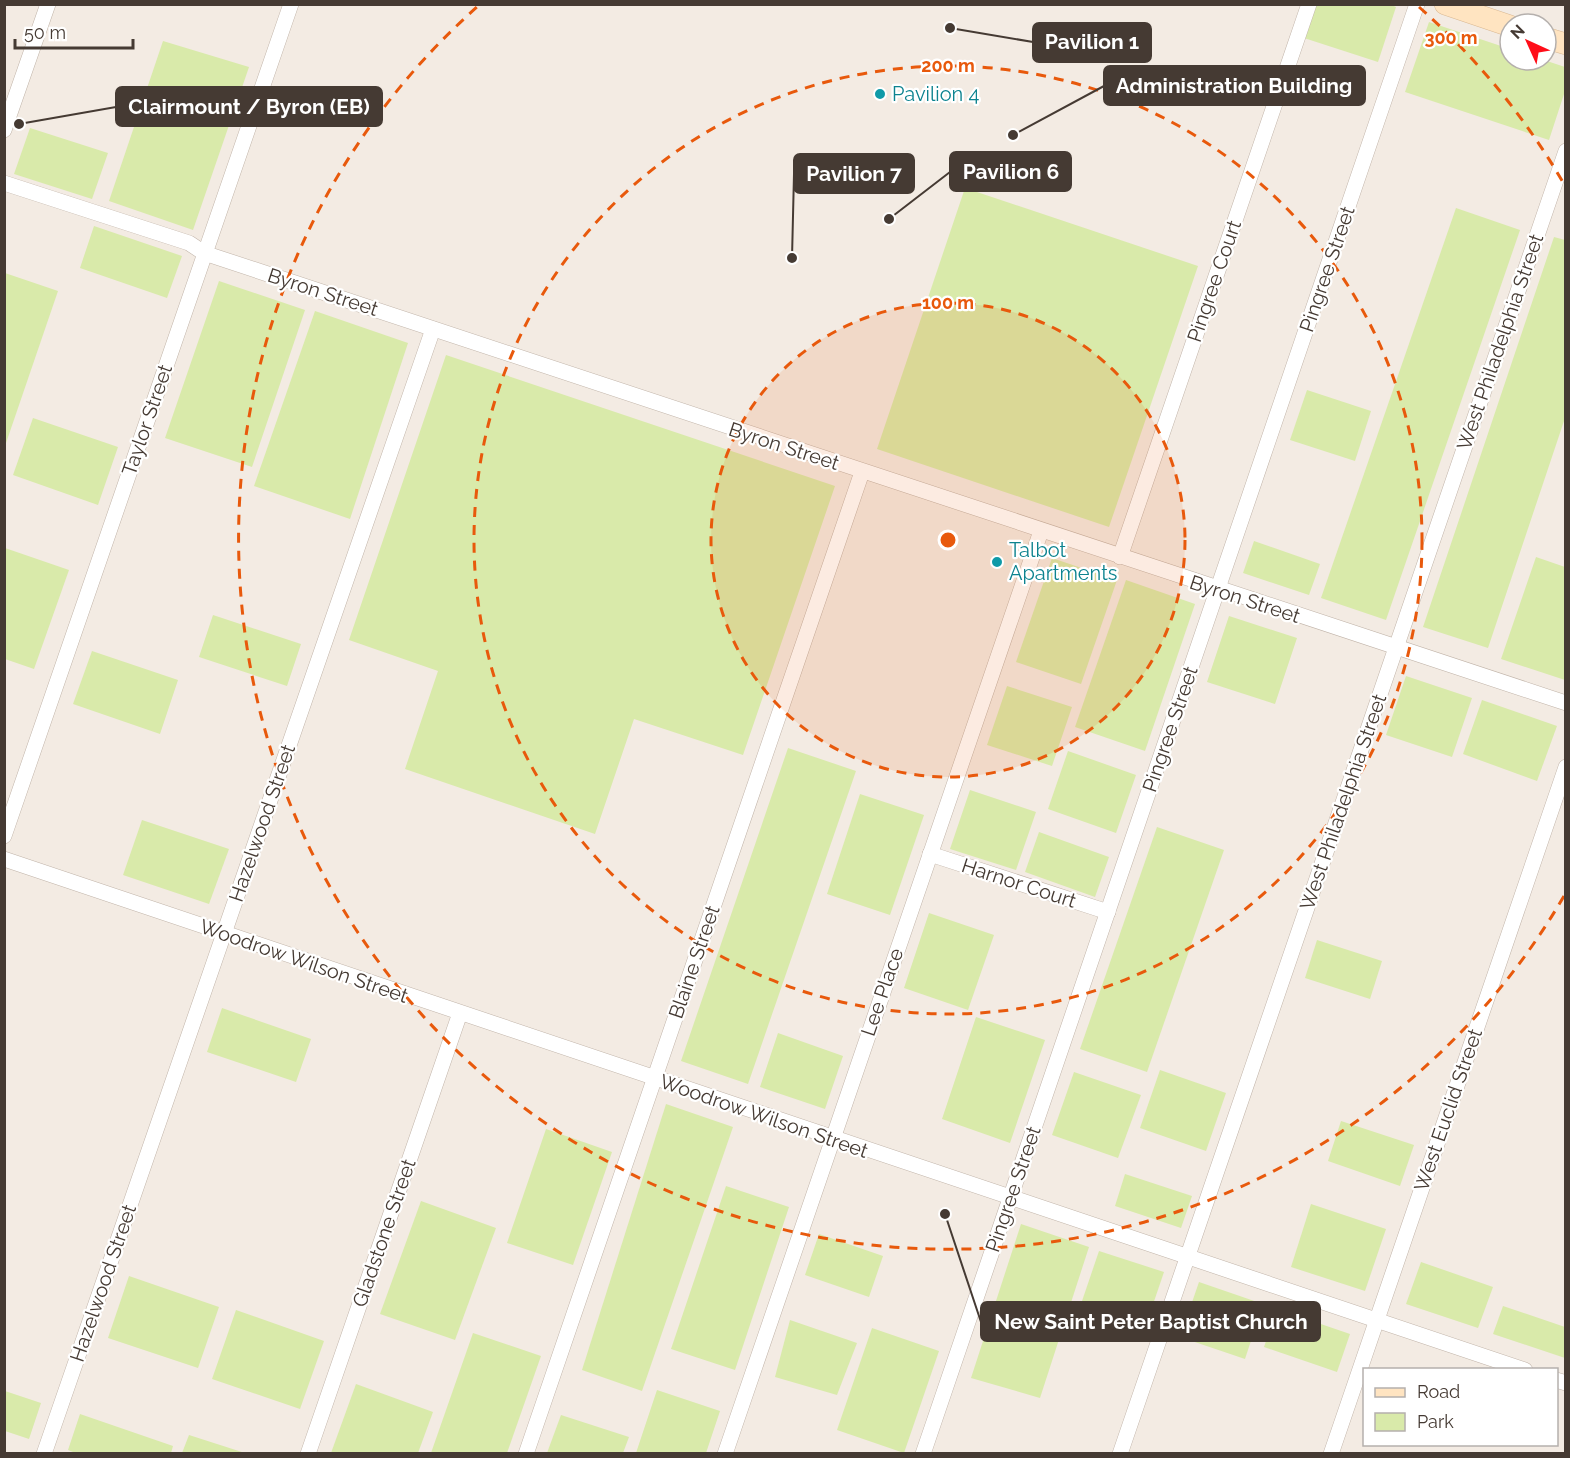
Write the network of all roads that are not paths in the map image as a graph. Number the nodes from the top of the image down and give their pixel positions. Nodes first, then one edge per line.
1 (48, 4) edge
2 (291, 4) edge
3 (1309, 4) edge
4 (1417, 4) edge
5 (1445, 4) edge
6 (1498, 22) edge
7 (4, 130) edge
8 (1566, 151) edge
9 (4, 183) edge
10 (204, 253) junction
11 (433, 329) junction
12 (862, 472) junction
13 (1041, 531) junction
14 (1120, 558) junction
15 (1218, 590) junction
16 (1396, 645) junction
17 (1566, 703) edge
18 (1566, 767) edge
19 (4, 836) edge
20 (930, 854) junction
21 (4, 860) edge
22 (1108, 912) junction
23 (224, 934) junction
24 (460, 1013) junction
25 (654, 1079) junction
26 (832, 1139) junction
27 (1011, 1197) junction
28 (1188, 1255) junction
29 (1377, 1319) junction
30 (1519, 1368) edge
31 (44, 1454) edge
32 (308, 1454) edge
33 (526, 1454) edge
34 (725, 1454) edge
35 (923, 1454) edge
36 (1120, 1454) edge
37 (1331, 1454) edge

1 - 7 street
2 - 10 street, Taylor Street
3 - 14 street, Pingree Court
4 - 15 street, Pingree Street
5 - 6 main road
8 - 16 street, West Philadelphia Street
9 - 10 street, Byron Street
10 - 11 street, Byron Street
10 - 19 street, Taylor Street
11 - 12 street, Byron Street
11 - 23 street, Hazelwood Street
12 - 13 street, Byron Street
12 - 25 street, Blaine Street
13 - 14 street, Byron Street
13 - 20 street, Lee Place
14 - 15 street, Byron Street
15 - 16 street, Byron Street
15 - 22 street, Pingree Street
16 - 17 street, Byron Street
16 - 28 street, West Philadelphia Street
18 - 29 street, West Euclid Street
20 - 22 street, Harnor Court
20 - 26 street, Lee Place
21 - 23 street, Woodrow Wilson Street
22 - 27 street, Pingree Street
23 - 24 street, Woodrow Wilson Street
23 - 31 street, Hazelwood Street
24 - 25 street, Woodrow Wilson Street
24 - 32 street, Gladstone Street
25 - 26 street, Woodrow Wilson Street
25 - 33 street, Blaine Street
26 - 27 street, Woodrow Wilson Street
26 - 34 street, Lee Place
27 - 28 street, Woodrow Wilson Street
27 - 35 street, Pingree Street
28 - 29 street, Woodrow Wilson Street
28 - 36 street, West Philadelphia Street
29 - 30 street, Woodrow Wilson Street
29 - 37 street, West Euclid Street

